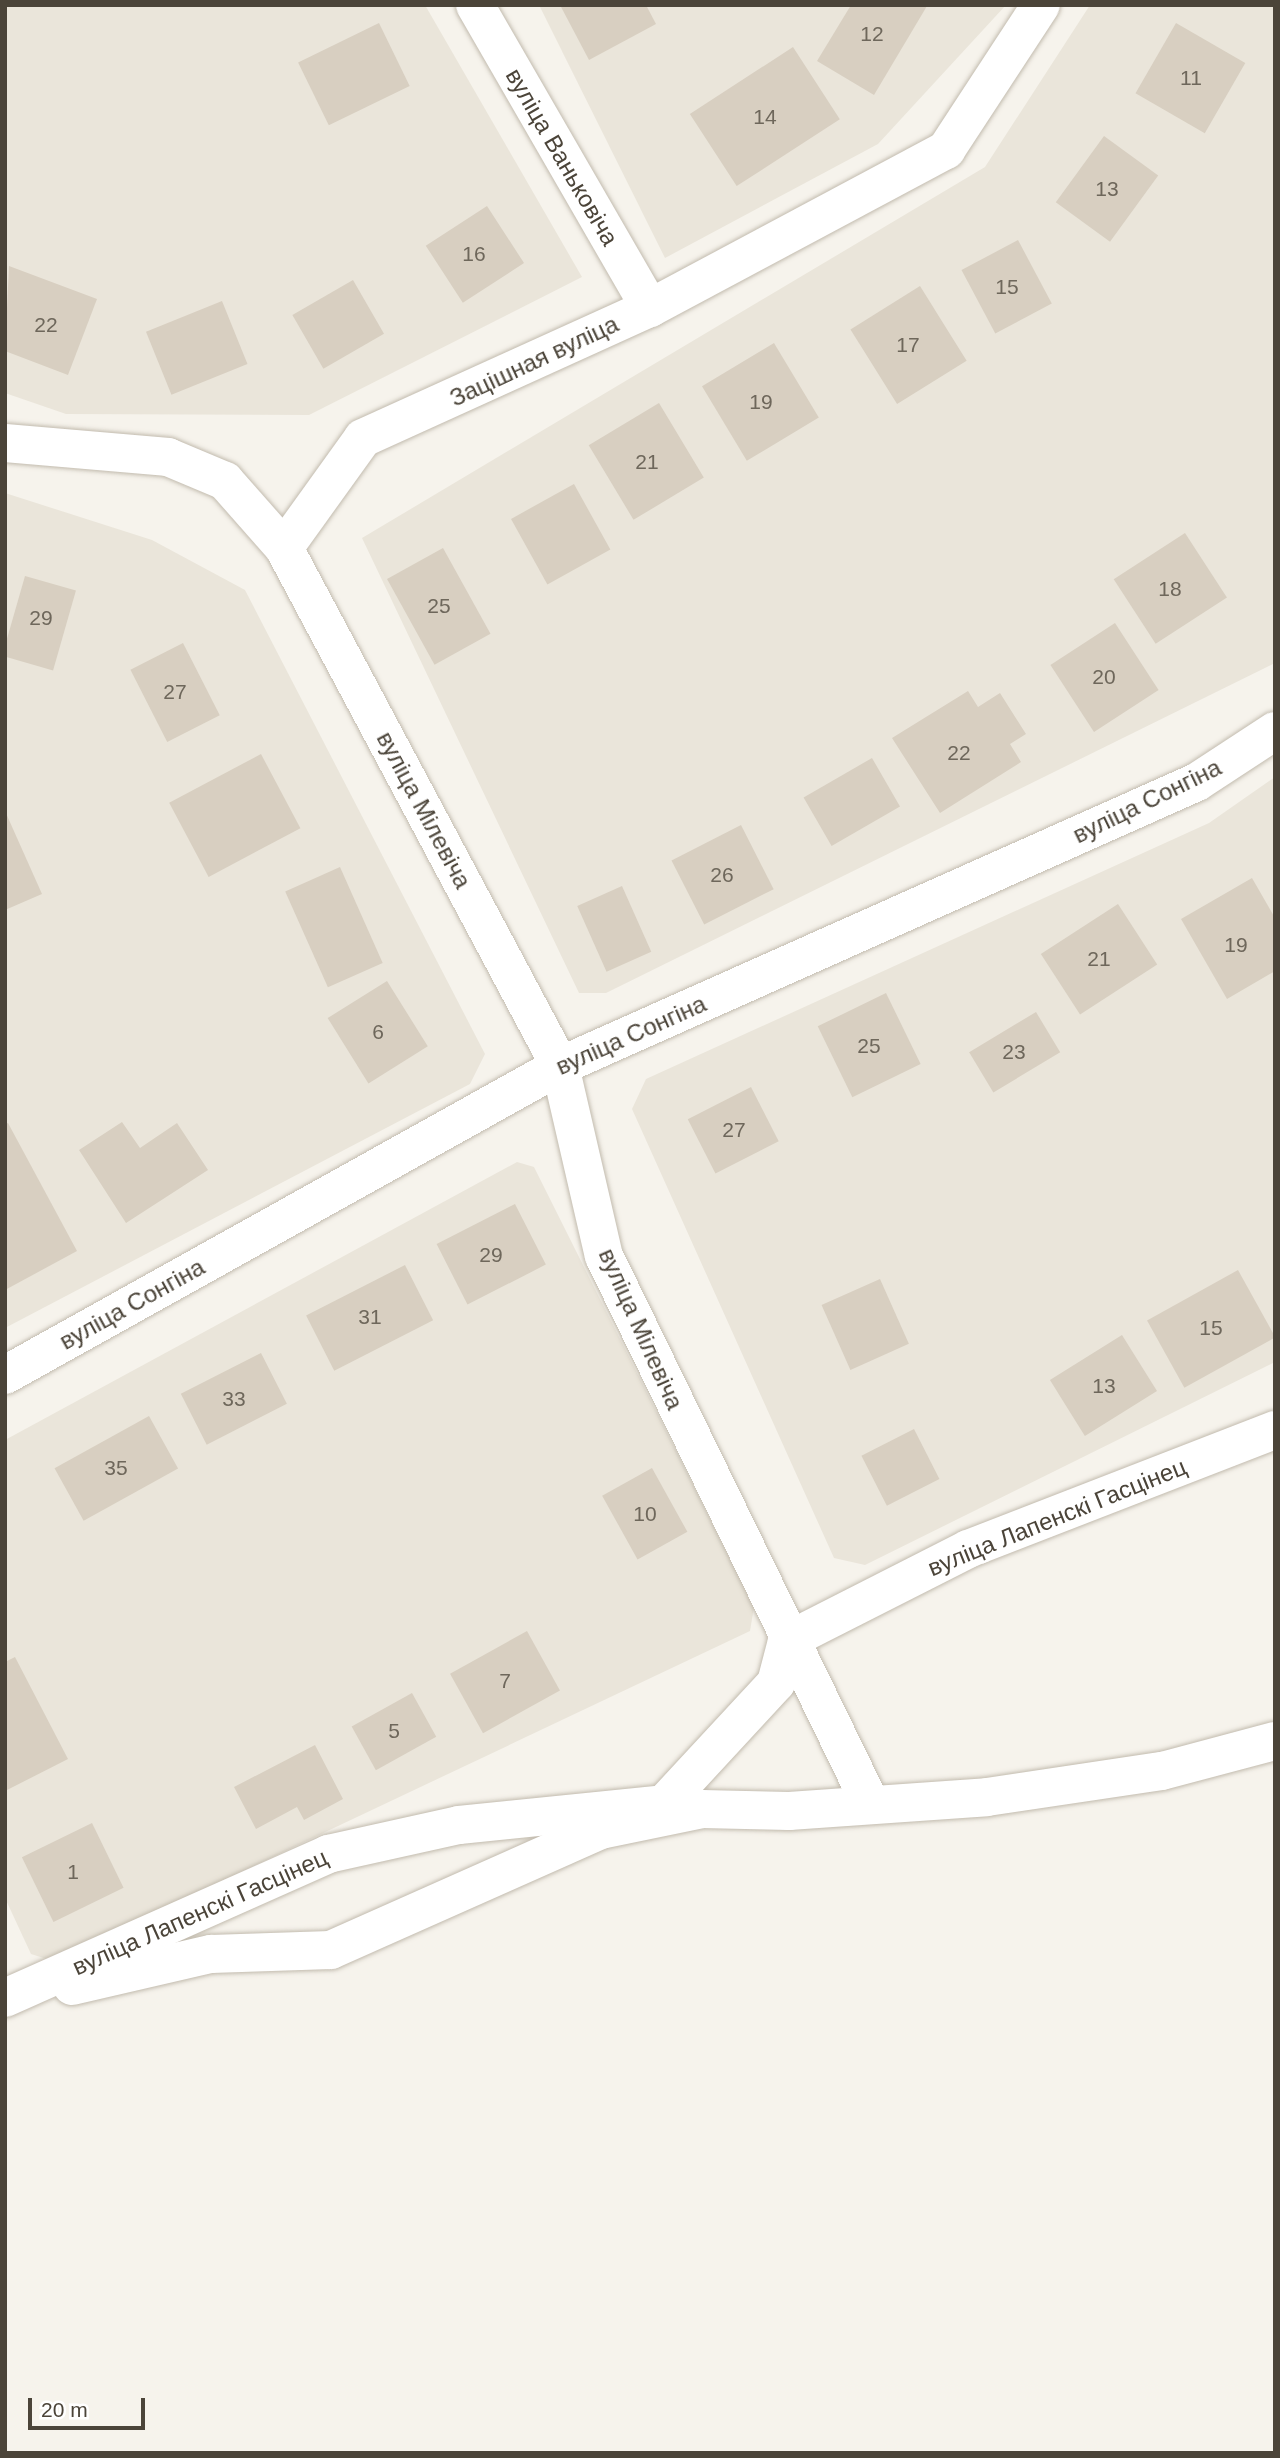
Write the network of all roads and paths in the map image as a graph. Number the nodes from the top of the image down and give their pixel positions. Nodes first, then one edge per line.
1 (475, 5) edge
2 (1041, 5) edge
3 (650, 308) junction
4 (5, 443) edge
5 (285, 548) junction
6 (1275, 731) edge
7 (560, 1066) junction
8 (5, 1375) edge
9 (1275, 1430) edge
10 (787, 1641) junction
11 (1275, 1741) edge
12 (871, 1805) junction
13 (5, 1999) edge

1 - 3 street, вуліца Ваньковіча
2 - 3 street, Зацішная вуліца
3 - 5 street, Зацішная вуліца
4 - 5 street
5 - 7 street, вуліца Мілевіча
6 - 7 street, вуліца Сонгіна
7 - 8 street, вуліца Сонгіна
7 - 10 street, вуліца Мілевіча
9 - 10 street, вуліца Лапенскі Гасцінец
10 - 12 street, вуліца Мілевіча
10 - 13 street, вуліца Лапенскі Гасцінец
11 - 12 street
12 - 13 street

